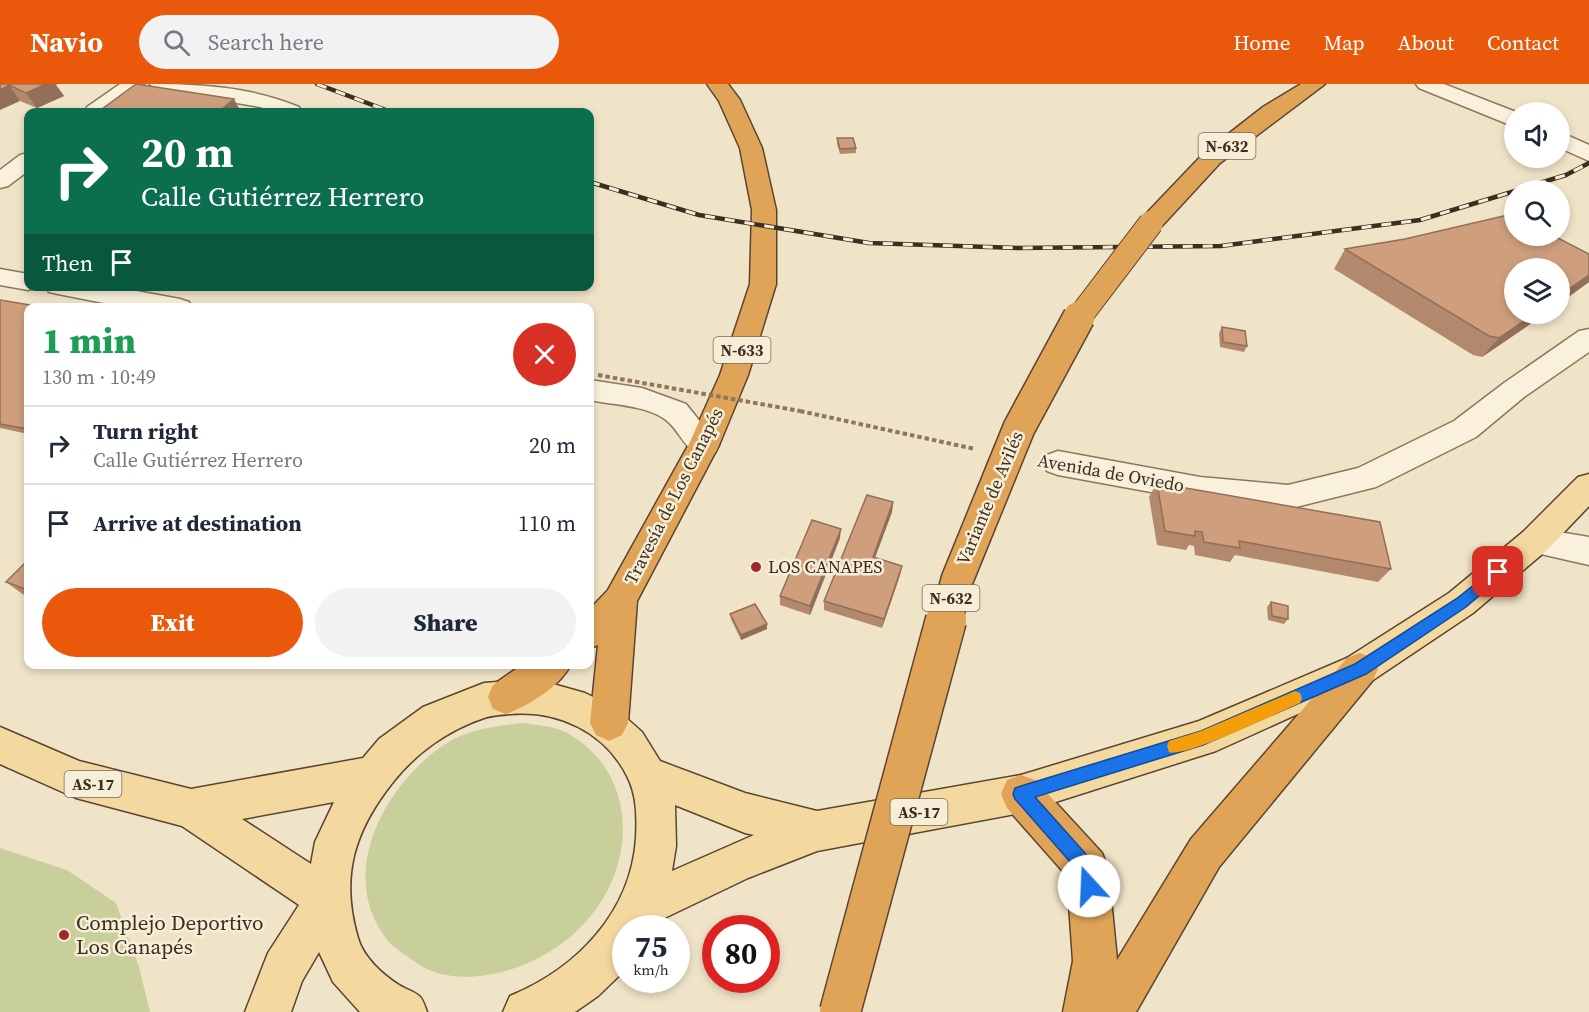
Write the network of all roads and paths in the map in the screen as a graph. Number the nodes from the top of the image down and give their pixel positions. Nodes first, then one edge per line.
1 (135, 84) edge
2 (160, 84) edge
3 (717, 84) edge
4 (1315, 84) edge
5 (1426, 84) edge
6 (101, 108) edge
7 (282, 108) edge
8 (1504, 116) edge
9 (1589, 126) edge
10 (1572, 145) edge
11 (24, 163) edge
12 (0, 181) edge
13 (0, 277) edge
14 (24, 281) edge
15 (86, 291) edge
16 (152, 303) edge
17 (1589, 338) edge
18 (594, 383) edge
19 (704, 445) junction
20 (981, 450) dead end
21 (1058, 463) dead end
22 (1589, 486) edge
23 (1535, 541) junction
24 (1589, 551) edge
25 (620, 600) junction
26 (594, 629) edge
27 (546, 669) edge
28 (1360, 669) junction
29 (506, 697) junction
30 (609, 723) junction
31 (0, 745) edge
32 (648, 775) junction
33 (369, 776) junction
34 (1021, 794) junction
35 (191, 808) junction
36 (817, 831) junction
37 (327, 899) junction
38 (634, 915) edge
39 (643, 915) edge
40 (612, 948) edge
41 (268, 1012) edge
42 (404, 1012) edge
43 (526, 1012) edge
44 (840, 1012) edge
45 (1086, 1012) edge
46 (1112, 1012) edge

1 - 6 street
2 - 7 street
3 - 19 highway, Travesía de Los Canapés / N-633
4 - 44 highway, Variante de Avilés / N-632, bridge
5 - 8 street
9 - 10 street
11 - 12 street
13 - 14 street
15 - 16 street
17 - 21 street, Avenida de Oviedo
18 - 19 street
18 - 20 path, bridge
19 - 25 highway, Travesía de Los Canapés / N-633
22 - 23 main road, AS-17
23 - 24 street
23 - 28 main road, AS-17
25 - 26 highway, N-633
25 - 30 highway, N-633
27 - 29 highway
28 - 34 main road, AS-17
28 - 46 highway
29 - 30 main road, AS-17
29 - 33 main road, AS-17
30 - 32 main road, AS-17
31 - 35 main road, AS-17
32 - 36 main road, AS-17
32 - 38 main road, AS-17
33 - 35 main road, AS-17
33 - 37 main road, AS-17
34 - 36 main road, AS-17
34 - 45 highway
35 - 37 main road, AS-17
36 - 39 main road, AS-17
37 - 41 main road
37 - 42 main road, AS-17
40 - 43 main road, AS-17

